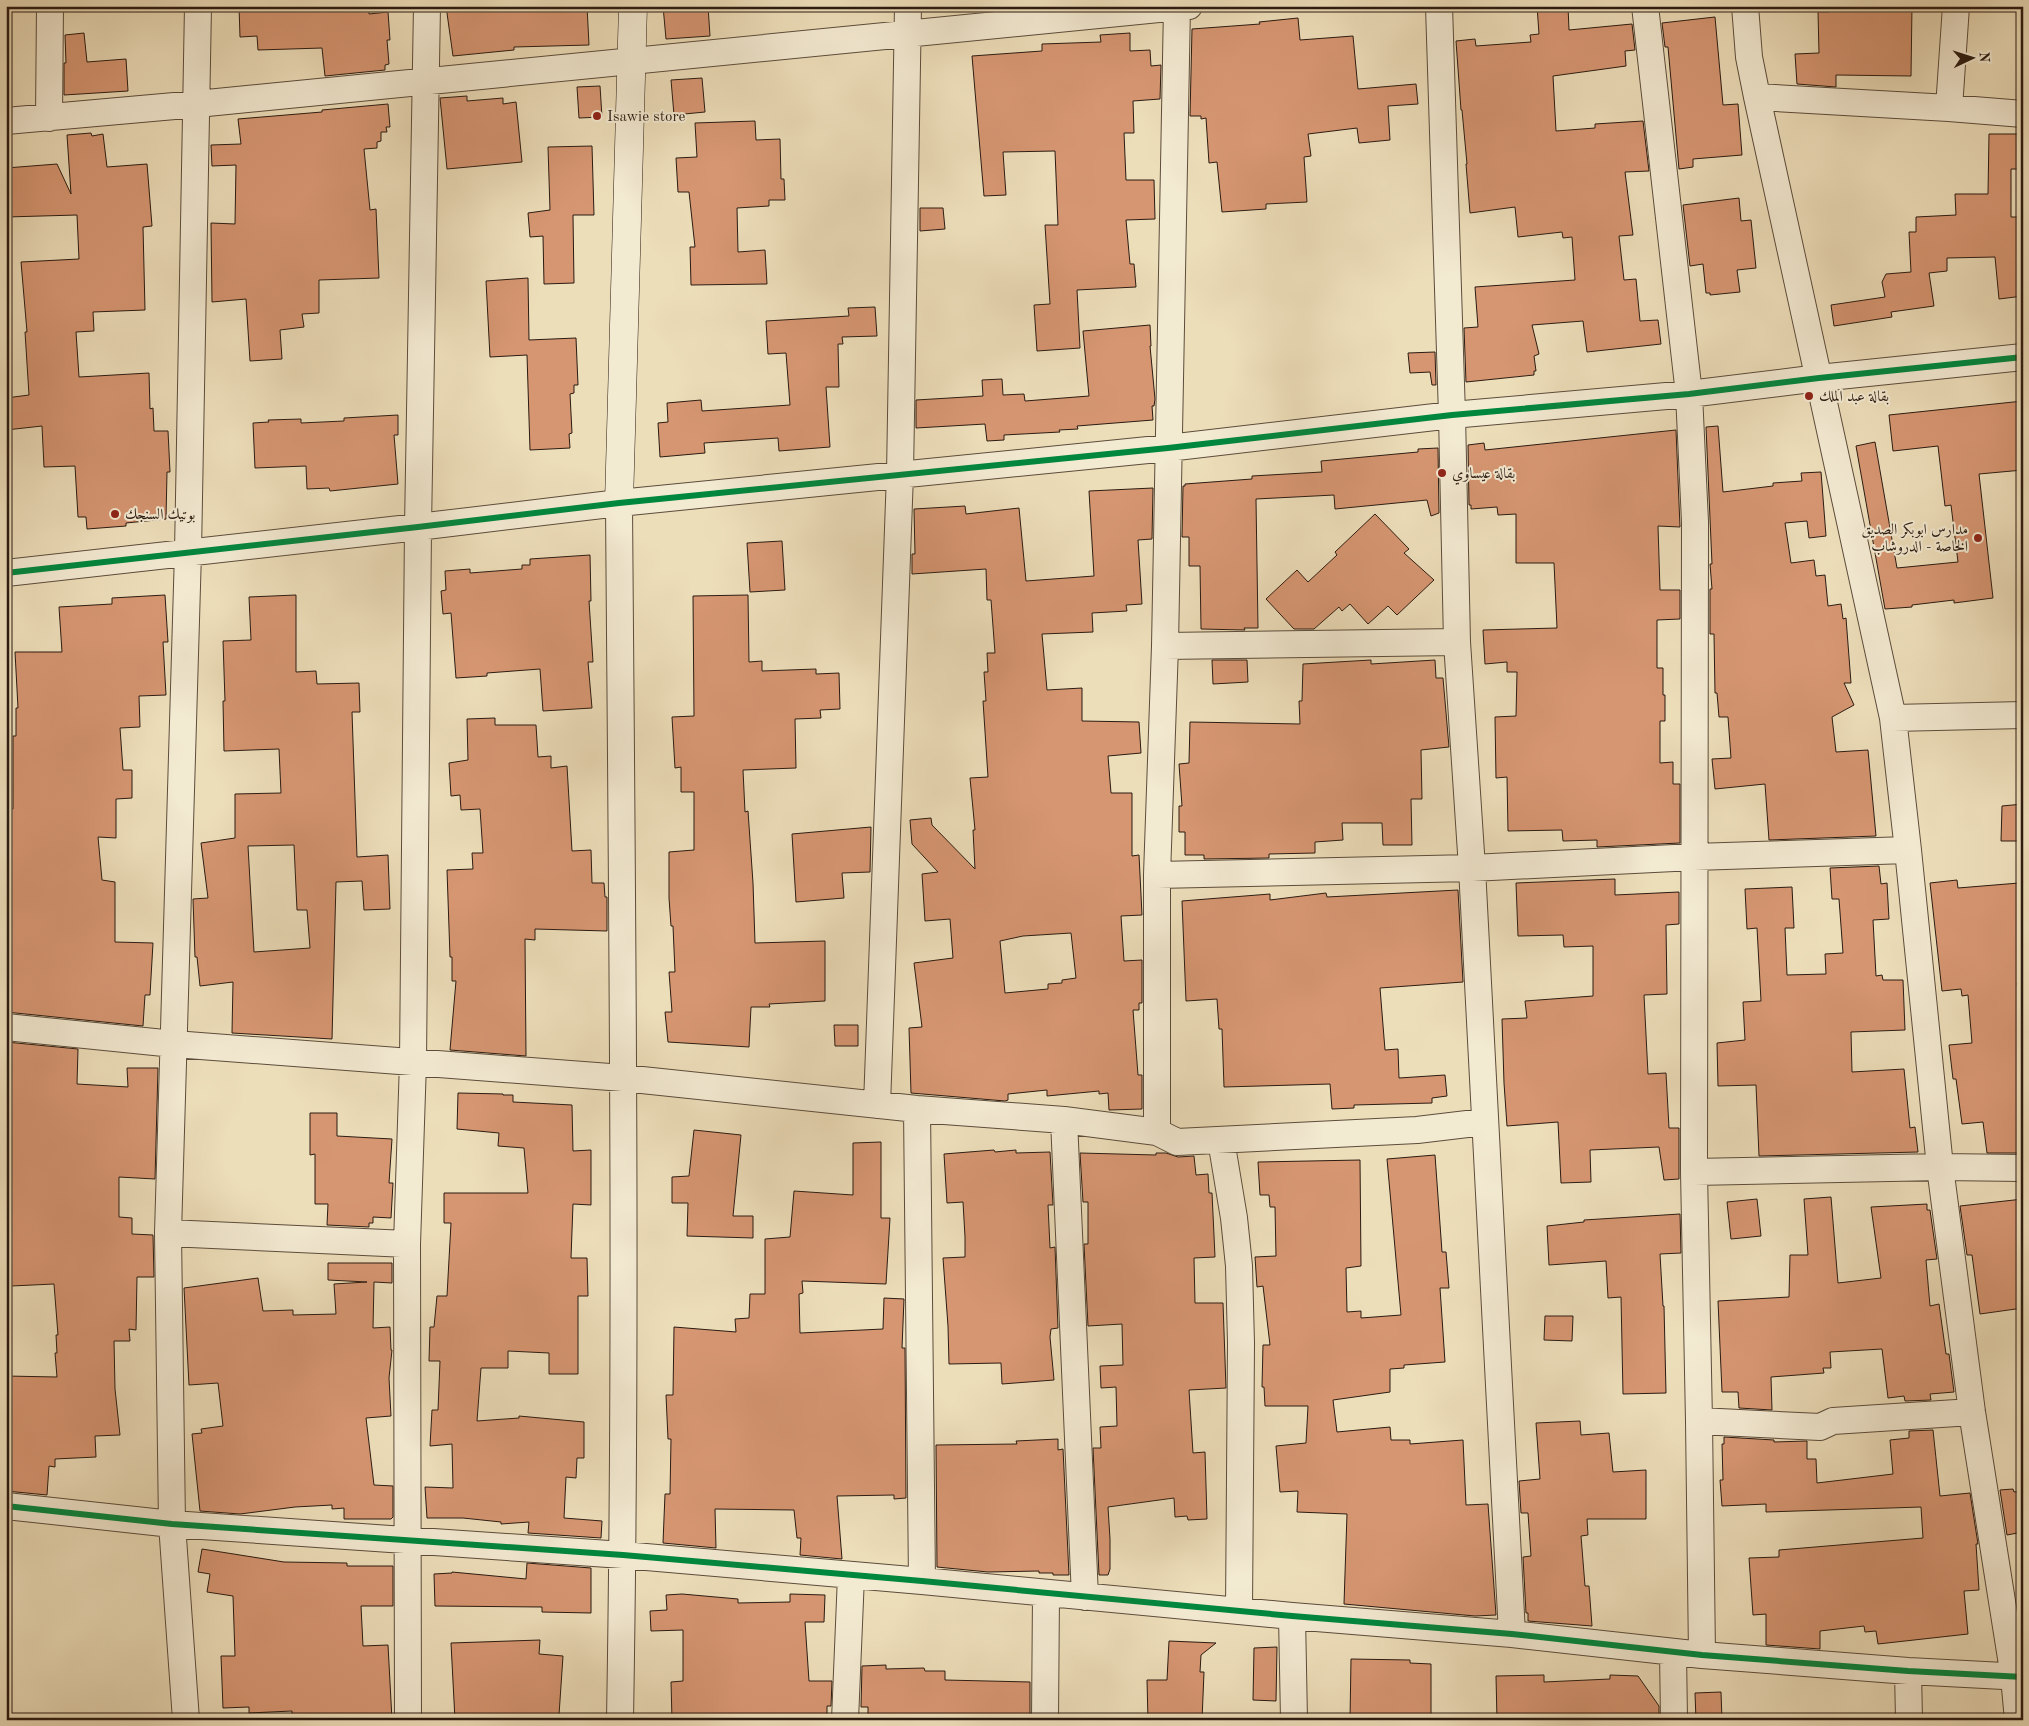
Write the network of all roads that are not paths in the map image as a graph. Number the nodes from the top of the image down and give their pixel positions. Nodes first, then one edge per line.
1 (50, 6) edge
2 (198, 6) edge
3 (427, 6) edge
4 (633, 6) edge
5 (908, 6) edge
6 (1439, 6) edge
7 (1645, 6) edge
8 (1745, 6) edge
9 (1956, 6) edge
10 (1181, 7) edge
11 (907, 34) junction
12 (632, 60) junction
13 (426, 81) junction
14 (1757, 97) junction
15 (197, 104) junction
16 (1949, 108) junction
17 (2023, 114) edge
18 (50, 118) junction
19 (6, 121) edge
20 (2023, 356) edge
21 (1819, 378) junction
22 (1689, 394) junction
23 (1452, 415) junction
24 (1168, 448) junction
25 (900, 474) junction
26 (619, 503) junction
27 (418, 528) junction
28 (188, 552) junction
29 (6, 573) edge
30 (1457, 642) junction
31 (1165, 646) junction
32 (2023, 715) edge
33 (1893, 718) junction
34 (1908, 850) junction
35 (1694, 857) junction
36 (1472, 868) junction
37 (1157, 875) junction
38 (6, 1027) edge
39 (174, 1044) junction
40 (413, 1062) junction
41 (624, 1078) junction
42 (877, 1105) junction
43 (917, 1109) junction
44 (1064, 1120) junction
45 (1484, 1122) junction
46 (1157, 1132) junction
47 (1221, 1140) junction
48 (1940, 1167) junction
49 (2023, 1168) edge
50 (1694, 1172) junction
51 (168, 1233) junction
52 (406, 1244) junction
53 (1972, 1412) junction
54 (1700, 1421) junction
55 (6, 1506) edge
56 (172, 1524) junction
57 (408, 1540) junction
58 (623, 1555) junction
59 (852, 1576) junction
60 (922, 1581) junction
61 (1046, 1594) junction
62 (1085, 1597) junction
63 (1239, 1611) junction
64 (1292, 1616) junction
65 (1512, 1634) junction
66 (1673, 1653) junction
67 (1702, 1655) junction
68 (1908, 1671) junction
69 (2018, 1677) edge
70 (186, 1720) edge
71 (408, 1720) edge
72 (620, 1720) edge
73 (846, 1720) edge
74 (1045, 1720) edge
75 (1294, 1720) edge
76 (1674, 1720) edge
77 (1910, 1720) edge
78 (2018, 1720) edge

1 - 18 street
2 - 15 street
3 - 13 street
4 - 12 street
5 - 11 street
6 - 23 street
7 - 22 street
8 - 14 street
9 - 16 street
10 - 11 street
10 - 24 street
11 - 12 street
11 - 25 street
12 - 13 street
12 - 26 street
13 - 15 street
13 - 27 street
14 - 16 street
14 - 21 street
15 - 18 street
15 - 28 street
16 - 17 street
18 - 19 street
20 - 21 street
21 - 22 street
21 - 33 street
22 - 23 street
22 - 35 street
23 - 24 street
23 - 30 street
24 - 25 street
24 - 31 street
25 - 26 street
25 - 42 street
26 - 27 street
26 - 41 street
27 - 28 street
27 - 40 street
28 - 29 street
28 - 39 street
30 - 31 street
30 - 36 street
31 - 37 street
32 - 33 street
33 - 34 street
34 - 35 street
34 - 48 street
35 - 36 street
35 - 50 street
36 - 37 street
36 - 45 street
37 - 46 street
38 - 39 street
39 - 40 street
39 - 51 street
40 - 41 street
40 - 52 street
41 - 42 street
41 - 58 street
42 - 43 street
43 - 44 street
43 - 60 street
44 - 46 street
44 - 62 street
45 - 47 street
45 - 65 street
46 - 47 street
47 - 63 street
48 - 49 street
48 - 50 street
48 - 53 street
50 - 54 street
51 - 52 street
51 - 56 street
52 - 57 street
53 - 54 street
53 - 69 street
54 - 67 street
55 - 56 street
56 - 57 street
56 - 70 street
57 - 58 street
57 - 71 street
58 - 59 street
58 - 72 street
59 - 60 street
59 - 73 street
60 - 61 street
61 - 62 street
61 - 74 street
62 - 63 street
63 - 64 street
64 - 65 street
64 - 75 street
65 - 66 street
66 - 67 street
66 - 76 street
67 - 68 street
68 - 69 street
68 - 77 street
69 - 78 street

